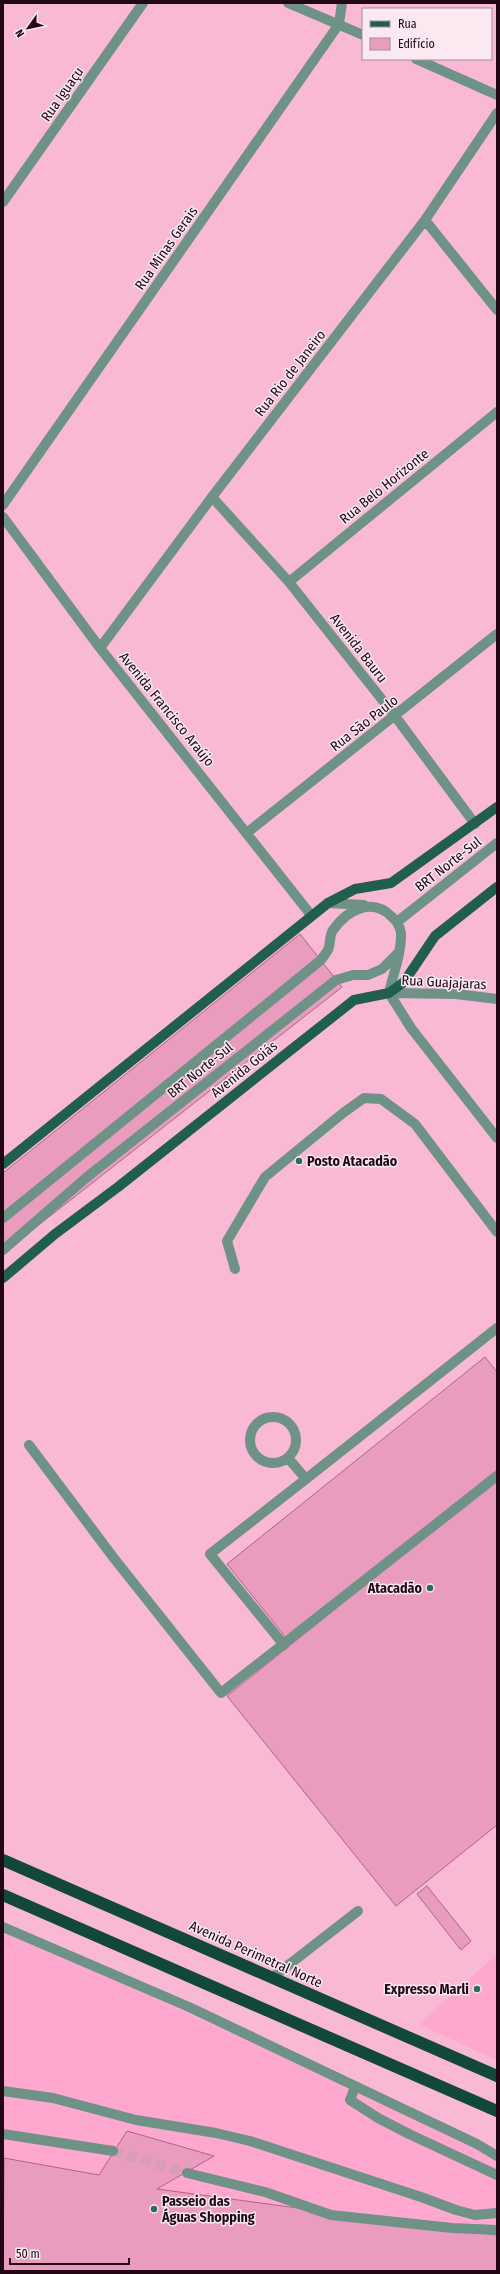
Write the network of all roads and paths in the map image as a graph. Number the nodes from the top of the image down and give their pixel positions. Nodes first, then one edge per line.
1 (143, 3) edge
2 (288, 3) edge
3 (342, 3) edge
4 (339, 24) junction
5 (362, 35) edge
6 (418, 60) edge
7 (497, 95) edge
8 (497, 113) edge
9 (3, 202) edge
10 (425, 220) junction
11 (497, 310) edge
12 (497, 412) edge
13 (212, 497) junction
14 (3, 506) edge
15 (3, 517) edge
16 (289, 582) junction
17 (497, 634) edge
18 (100, 648) junction
19 (395, 716) junction
20 (497, 807) edge
21 (476, 824) junction
22 (248, 832) junction
23 (497, 843) edge
24 (497, 887) edge
25 (328, 903) junction
26 (370, 906) junction
27 (312, 915) junction
28 (397, 922) junction
29 (398, 954) junction
30 (389, 993) junction
31 (497, 999) edge
32 (497, 1138) edge
33 (3, 1164) edge
34 (3, 1218) edge
35 (497, 1232) edge
36 (3, 1250) edge
37 (235, 1269) dead end
38 (3, 1278) edge
39 (497, 1328) edge
40 (29, 1445) dead end
41 (288, 1458) junction
42 (497, 1476) edge
43 (306, 1479) junction
44 (284, 1645) junction
45 (3, 1860) edge
46 (3, 1895) edge
47 (358, 1911) dead end
48 (3, 1927) edge
49 (273, 1977) junction
50 (497, 2076) edge
51 (355, 2087) junction
52 (3, 2091) edge
53 (497, 2111) edge
54 (3, 2134) edge
55 (113, 2151) tunnel mouth
56 (497, 2156) edge
57 (187, 2173) tunnel mouth
58 (497, 2175) edge
59 (497, 2213) edge
60 (497, 2230) edge

1 - 9 street, Rua Iguaçu
2 - 4 street
3 - 4 street, Rua Minas Gerais
4 - 5 street
4 - 14 street, Rua Minas Gerais
6 - 7 street
8 - 10 street, Rua Rio de Janeiro
10 - 11 street
10 - 13 street, Rua Rio de Janeiro
12 - 16 street, Rua Belo Horizonte
13 - 16 street, Avenida Bauru
13 - 18 street, Rua Rio de Janeiro
15 - 18 street, Avenida Francisco Araújo
16 - 19 street, Avenida Bauru
17 - 19 street, Rua São Paulo
18 - 22 street, Avenida Francisco Araújo
19 - 21 street, Avenida Bauru
19 - 22 street, Rua São Paulo
20 - 21 main road
21 - 25 main road
22 - 27 street, Avenida Francisco Araújo
23 - 28 street, BRT Norte-Sul
24 - 30 main road, Avenida Goiás
25 - 26 street
25 - 27 main road
26 - 28 street
26 - 34 street, BRT Norte-Sul
27 - 33 main road
28 - 29 street
29 - 30 street
29 - 36 street, BRT Norte-Sul
30 - 31 street, Rua Guajajaras
30 - 32 street
30 - 38 main road, Avenida Goiás
35 - 37 street
39 - 43 street
40 - 44 street
41 - 41 street
41 - 43 street
42 - 44 street
43 - 44 street
45 - 49 highway, Avenida Perimetral Norte
46 - 53 highway
47 - 49 street
48 - 51 street
49 - 50 highway, Avenida Perimetral Norte
51 - 56 street
51 - 58 street
52 - 59 street
54 - 55 street
57 - 60 street

